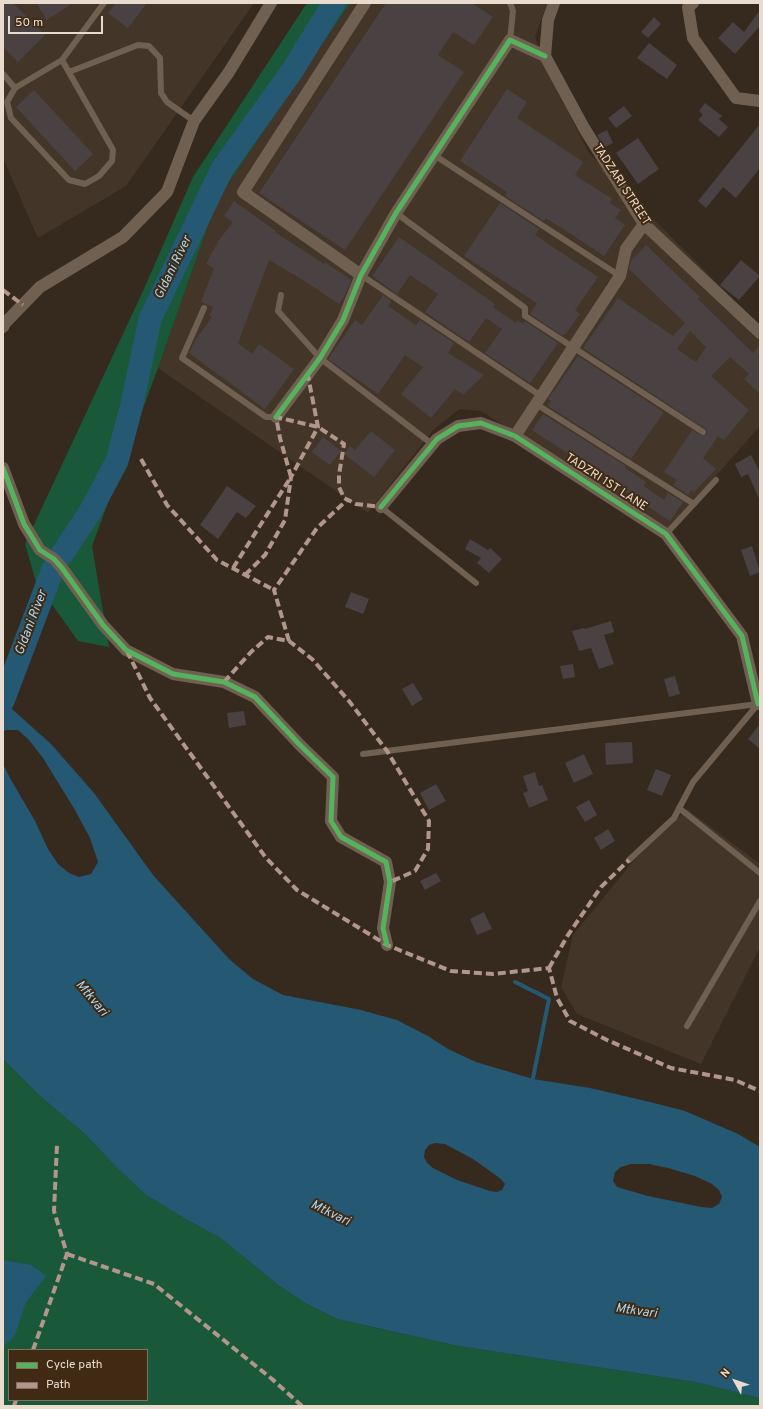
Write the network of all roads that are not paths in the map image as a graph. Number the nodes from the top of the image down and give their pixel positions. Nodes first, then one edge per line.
1 (104, 3) edge
2 (271, 3) edge
3 (365, 3) edge
4 (510, 3) edge
5 (554, 3) edge
6 (693, 3) edge
7 (510, 40) junction
8 (546, 56) junction
9 (62, 60) junction
10 (69, 72) junction
11 (3, 74) edge
12 (15, 88) junction
13 (760, 101) edge
14 (194, 121) junction
15 (434, 155) junction
16 (396, 212) junction
17 (644, 224) junction
18 (360, 275) junction
19 (620, 276) junction
20 (281, 295) dead end
21 (204, 308) dead end
22 (3, 328) edge
23 (760, 333) edge
24 (573, 347) junction
25 (320, 358) junction
26 (539, 400) junction
27 (276, 417) joint
28 (703, 432) dead end
29 (515, 436) junction
30 (432, 444) junction
31 (3, 468) edge
32 (716, 480) dead end
33 (694, 504) junction
34 (381, 507) joint
35 (666, 534) junction
36 (476, 583) dead end
37 (759, 704) edge
38 (363, 754) dead end
39 (679, 808) junction
40 (629, 860) dead end
41 (760, 873) edge
42 (760, 901) edge
43 (387, 945) dead end
44 (687, 1026) dead end

1 - 9 lane
2 - 14 street
3 - 18 street
4 - 7 lane
5 - 8 street
6 - 13 street
7 - 8 street
7 - 15 street
8 - 17 street, TADZARI STREET
9 - 10 lane
9 - 12 lane
10 - 12 lane
10 - 14 lane
11 - 12 lane
14 - 22 street
15 - 16 street
15 - 19 lane
16 - 18 street
16 - 24 lane
17 - 19 street
17 - 23 street, TADZARI STREET
18 - 25 street
18 - 26 lane
19 - 24 street
20 - 25 lane
21 - 27 lane
24 - 26 street
24 - 28 lane
25 - 27 street
25 - 30 lane
26 - 29 street
26 - 33 lane
29 - 30 street, TADZRI 1ST LANE
29 - 35 street, TADZRI 1ST LANE
30 - 34 street, TADZRI 1ST LANE
31 - 43 street
32 - 33 lane
33 - 35 lane
34 - 36 lane
35 - 37 street, TADZRI 1ST LANE
37 - 38 lane
37 - 39 lane
39 - 40 lane
39 - 41 lane
42 - 44 lane

